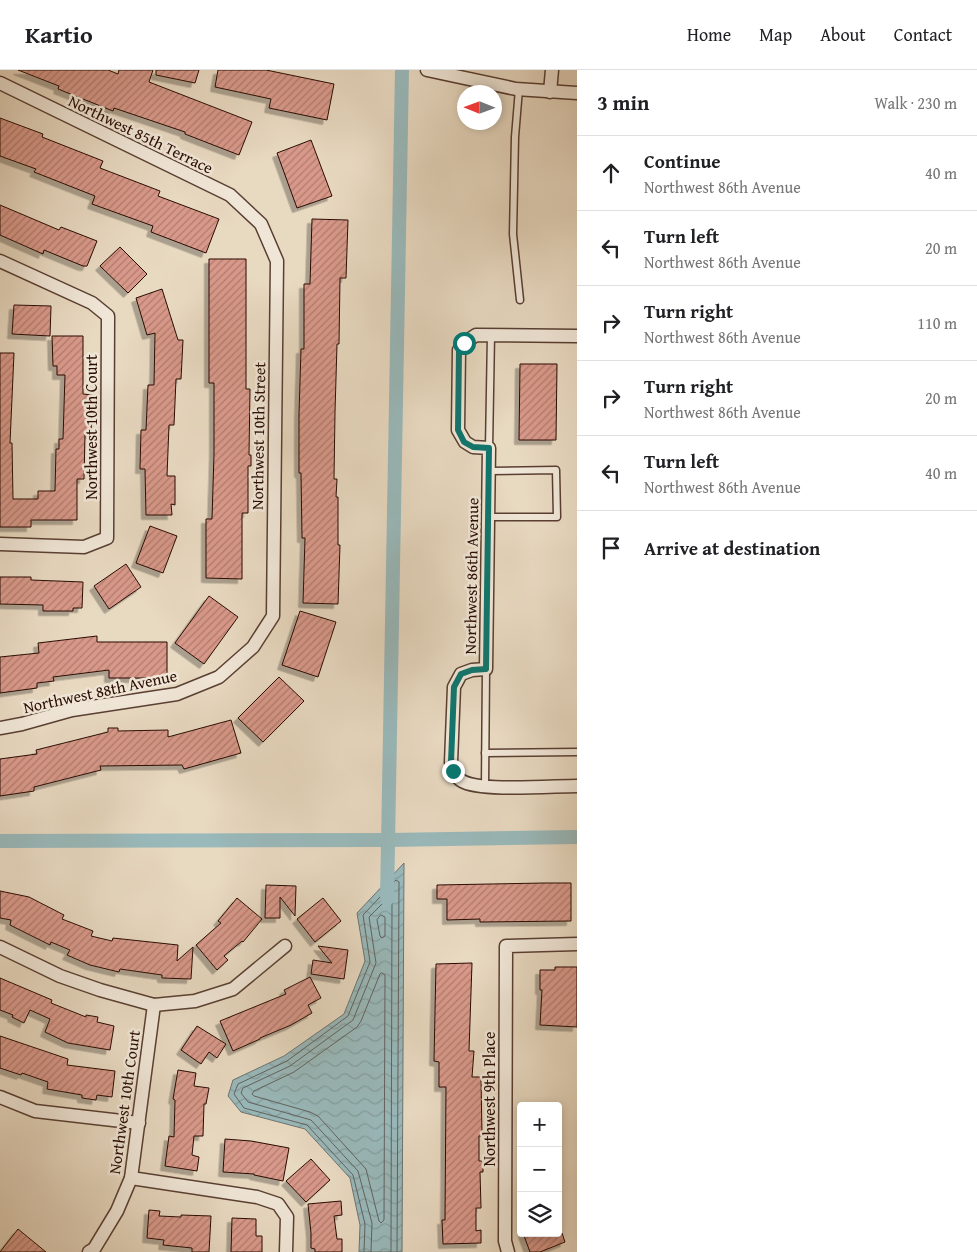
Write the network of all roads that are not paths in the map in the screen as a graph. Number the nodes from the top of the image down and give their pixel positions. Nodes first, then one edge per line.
1 (427, 70) edge
2 (552, 70) edge
3 (0, 83) edge
4 (519, 89) junction
5 (550, 92) junction
6 (577, 93) edge
7 (262, 224) joint
8 (0, 261) edge
9 (520, 300) dead end
10 (491, 334) junction
11 (577, 336) edge
12 (489, 448) junction
13 (489, 470) junction
14 (489, 517) junction
15 (0, 544) edge
16 (253, 647) joint
17 (486, 669) junction
18 (0, 728) edge
19 (577, 752) edge
20 (485, 753) junction
21 (577, 786) edge
22 (485, 787) junction
23 (577, 944) edge
24 (285, 946) dead end
25 (0, 948) edge
26 (154, 1005) junction
27 (0, 1097) edge
28 (139, 1123) junction
29 (131, 1178) junction
30 (93, 1251) edge
31 (286, 1252) edge
32 (508, 1252) edge

1 - 4 street
2 - 5 street
3 - 7 street, Northwest 85th Terrace
4 - 5 street
4 - 9 lane
5 - 6 street
7 - 16 street, Northwest 10th Street
8 - 15 street, Northwest 10th Court
10 - 11 street
10 - 12 lane
10 - 12 street
12 - 13 street, Northwest 86th Avenue
13 - 14 street, Northwest 86th Avenue
13 - 14 lane
14 - 17 street, Northwest 86th Avenue
16 - 18 street, Northwest 88th Avenue
17 - 20 lane
17 - 22 street, Northwest 86th Avenue
19 - 20 lane
20 - 22 lane
21 - 22 street, Northwest 86th Avenue
23 - 32 street, Northwest 9th Place
24 - 26 street
25 - 26 street
26 - 28 street, Northwest 10th Court
27 - 28 street
28 - 29 street, Northwest 10th Court
29 - 30 street, Northwest 10th Court
29 - 31 street

